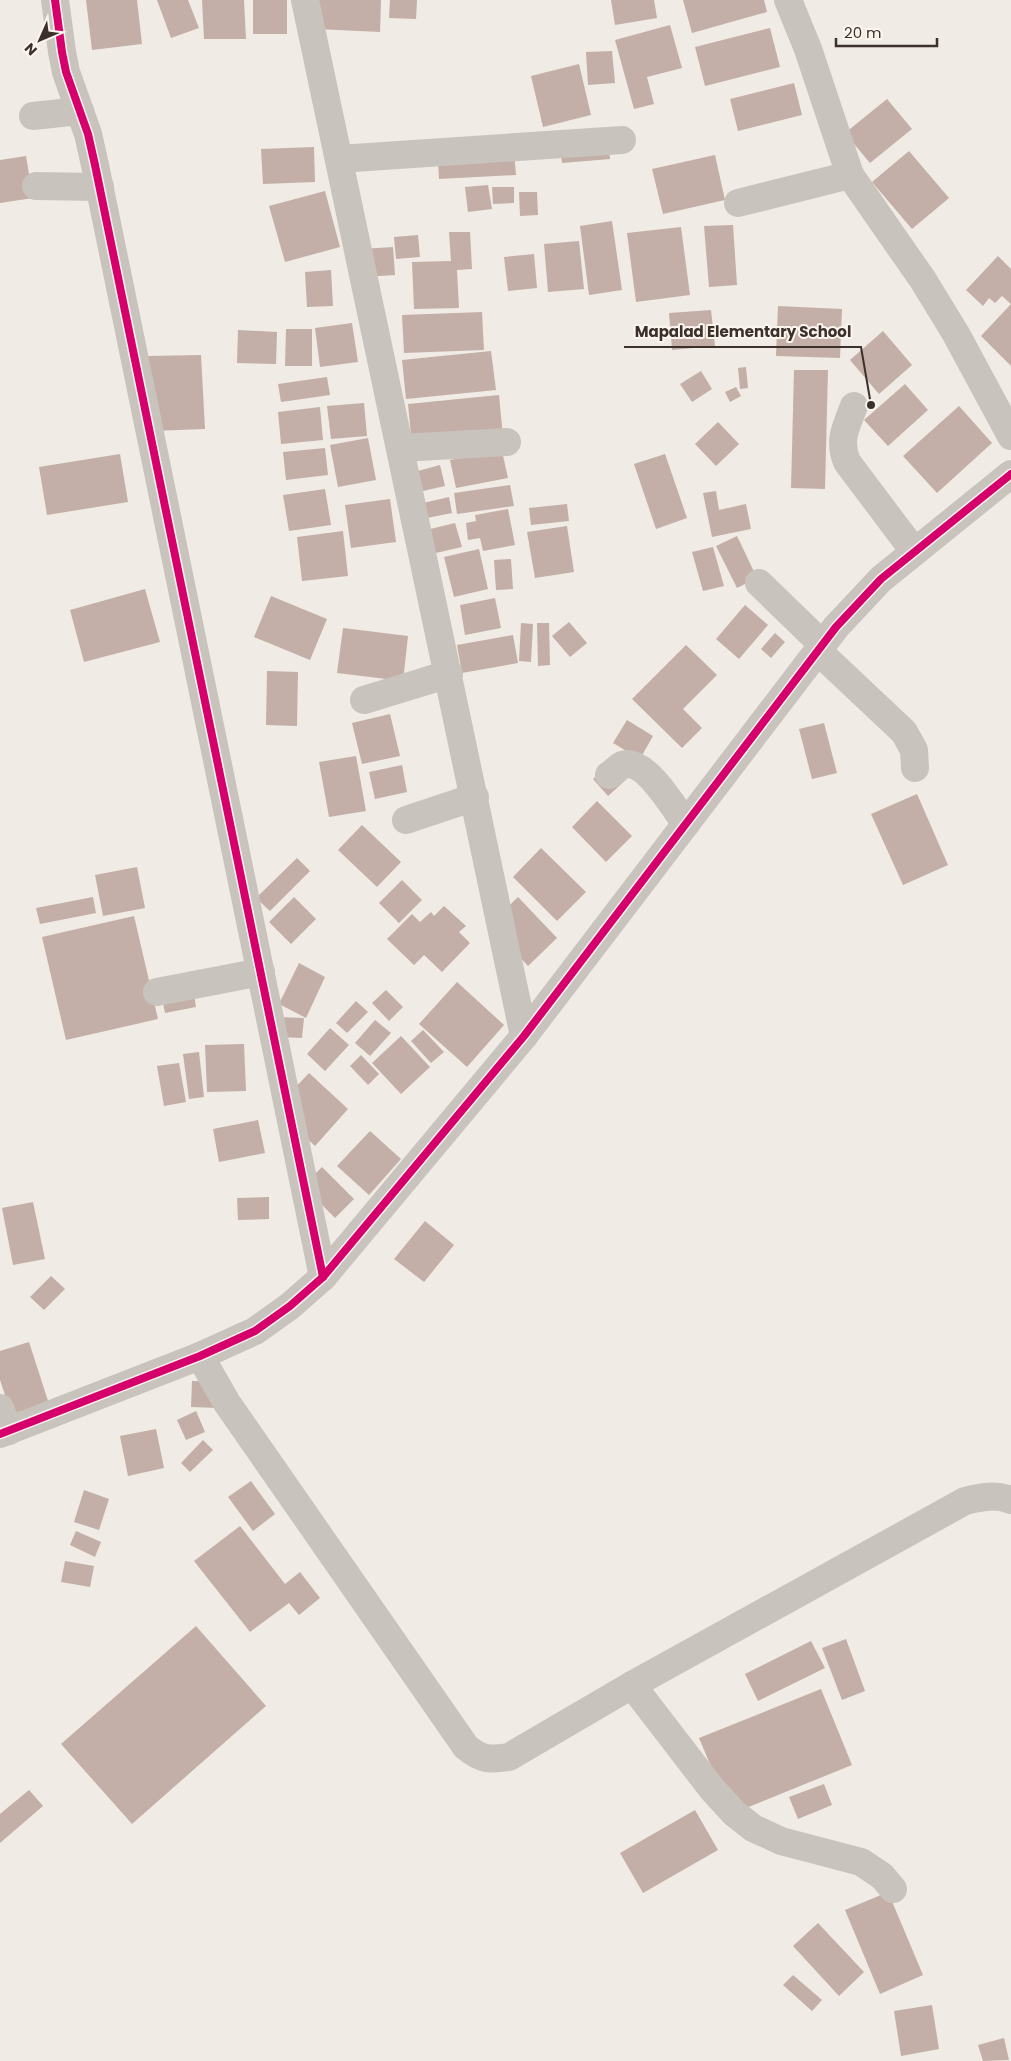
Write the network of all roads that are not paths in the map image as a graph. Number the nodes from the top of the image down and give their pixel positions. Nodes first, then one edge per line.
1 (55, 0) edge
2 (305, 0) edge
3 (788, 0) edge
4 (80, 111) junction
5 (33, 116) dead end
6 (622, 140) dead end
7 (339, 159) junction
8 (850, 175) junction
9 (36, 186) dead end
10 (100, 187) junction
11 (738, 203) dead end
12 (854, 406) dead end
13 (1011, 436) edge
14 (507, 442) dead end
15 (401, 448) junction
16 (1011, 474) edge
17 (914, 551) junction
18 (759, 583) dead end
19 (820, 648) junction
20 (449, 674) junction
21 (364, 700) dead end
22 (916, 768) dead end
23 (609, 775) dead end
24 (475, 798) junction
25 (406, 820) dead end
26 (686, 824) junction
27 (261, 972) junction
28 (157, 992) dead end
29 (524, 1036) junction
30 (324, 1277) junction
31 (200, 1356) junction
32 (3, 1424) edge
33 (1011, 1500) edge
34 (632, 1685) junction
35 (893, 1889) dead end

1 - 4 street
2 - 7 street
3 - 8 street
4 - 5 street
4 - 10 street
6 - 7 street
7 - 15 street
8 - 11 street
8 - 13 street
9 - 10 street
10 - 27 street
12 - 17 street
14 - 15 street
15 - 20 street
16 - 17 street
17 - 19 street
18 - 19 street
19 - 22 street
19 - 26 street
20 - 21 street
20 - 24 street
23 - 26 street
24 - 25 street
24 - 29 street
26 - 29 street
27 - 28 street
27 - 30 street
29 - 30 street
30 - 31 street
31 - 32 street
31 - 34 street
33 - 34 street
34 - 35 street

